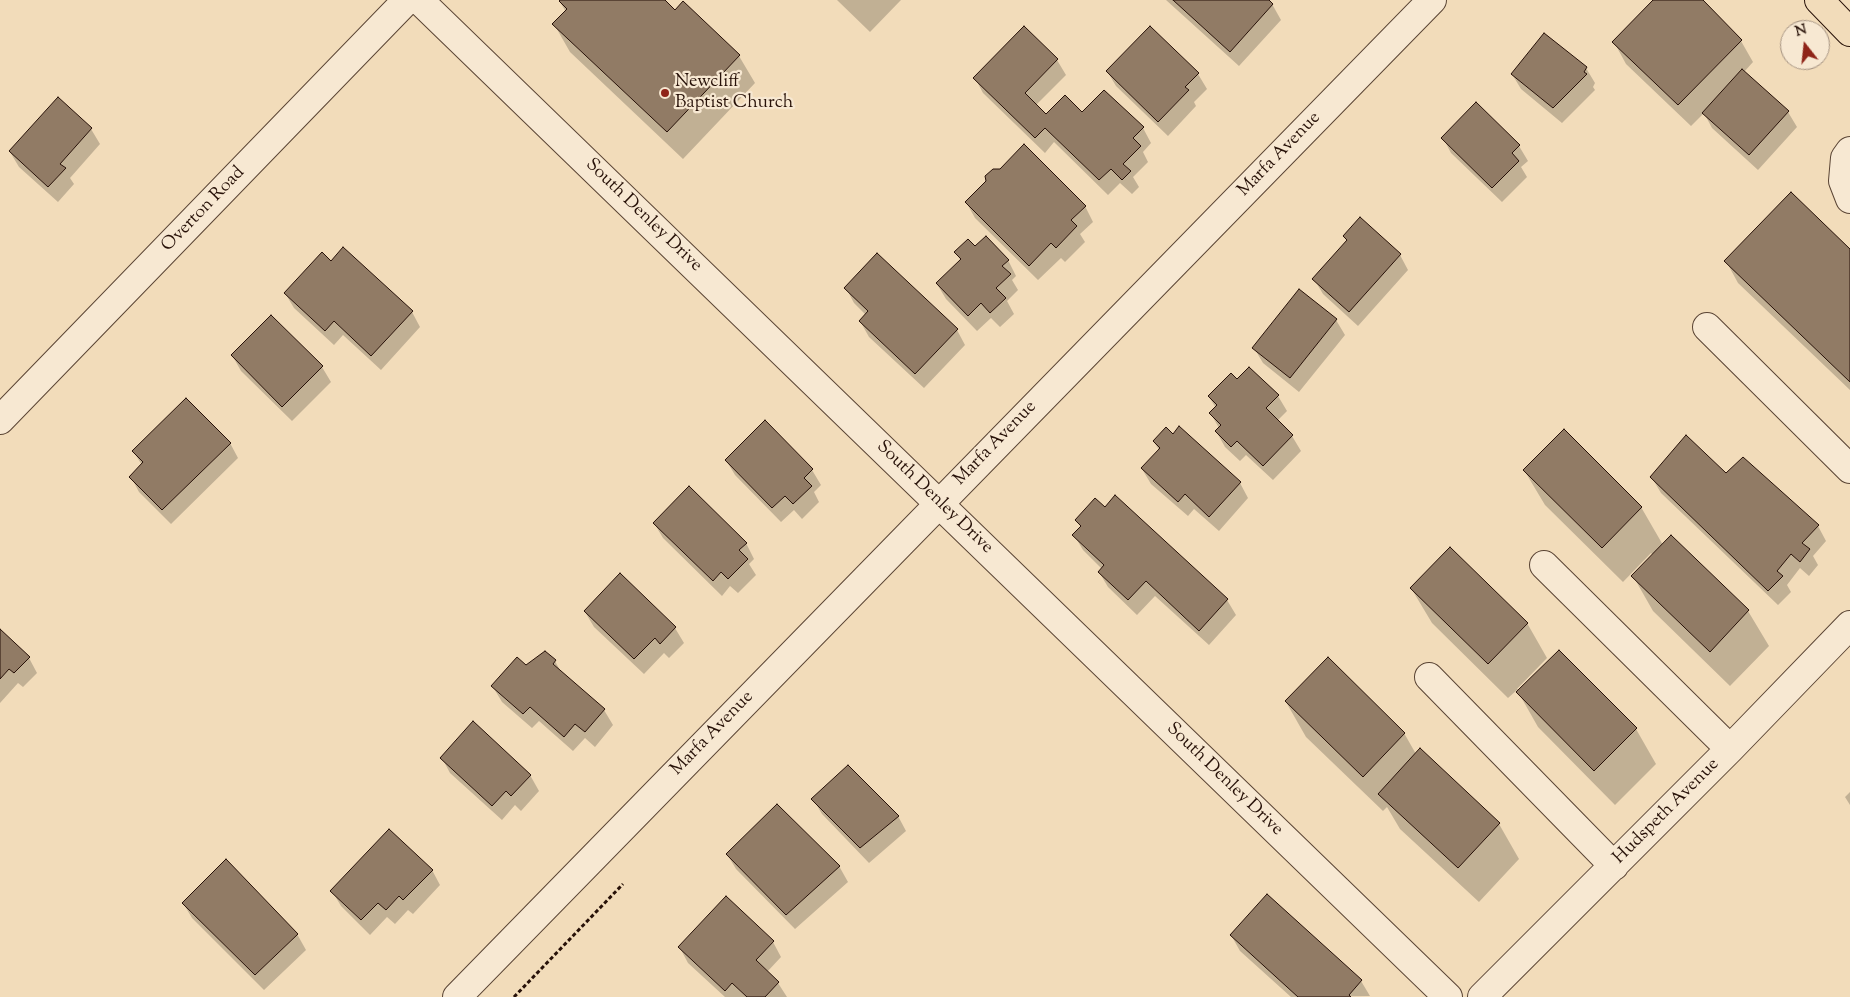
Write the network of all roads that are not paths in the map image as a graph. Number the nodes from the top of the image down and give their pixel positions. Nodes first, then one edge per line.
1 (407, 0) edge
2 (419, 0) edge
3 (1432, 0) edge
4 (1819, 0) edge
5 (1850, 32) edge
6 (1850, 152) edge
7 (1850, 199) edge
8 (1707, 327) dead end
9 (0, 420) edge
10 (1850, 469) edge
11 (939, 503) junction
12 (1544, 565) dead end
13 (1850, 625) edge
14 (1429, 677) dead end
15 (1730, 749) junction
16 (1614, 866) junction
17 (457, 997) edge
18 (1448, 997) edge
19 (1482, 997) edge

1 - 9 street, Overton Road
2 - 11 street, South Denley Drive
3 - 11 street, Marfa Avenue
4 - 5 main road
6 - 7 street
8 - 10 street
11 - 17 street, Marfa Avenue
11 - 18 street, South Denley Drive
12 - 15 street
13 - 15 street, Hudspeth Avenue
14 - 16 street
15 - 16 street, Hudspeth Avenue
16 - 19 street, Hudspeth Avenue

